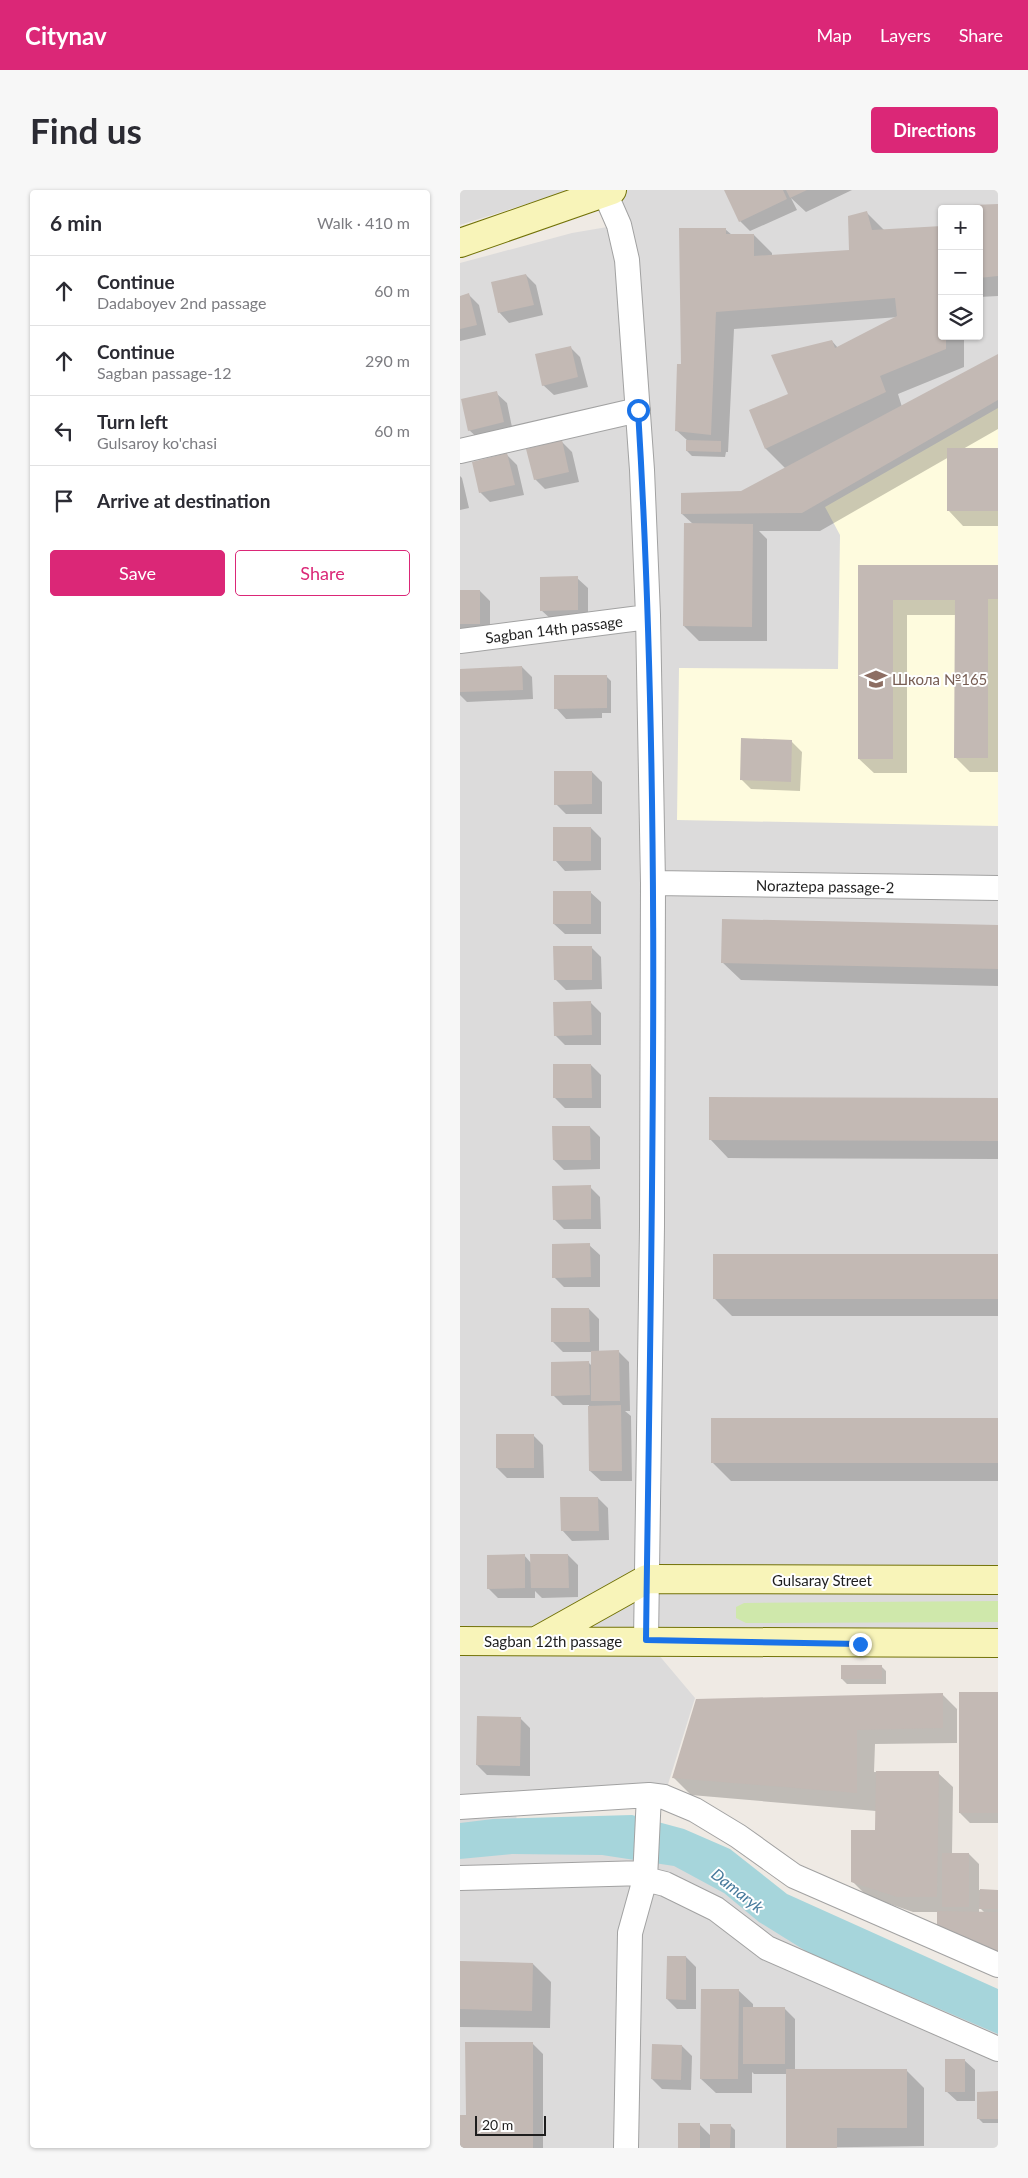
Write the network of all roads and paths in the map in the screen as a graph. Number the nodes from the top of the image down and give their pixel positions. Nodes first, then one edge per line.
1 (609, 192) edge
2 (460, 243) edge
3 (638, 410) junction
4 (460, 451) edge
5 (648, 616) junction
6 (460, 641) edge
7 (653, 883) junction
8 (998, 888) edge
9 (647, 1579) junction
10 (998, 1580) edge
11 (646, 1640) junction
12 (460, 1641) edge
13 (536, 1641) junction
14 (998, 1643) edge
15 (649, 1795) junction
16 (460, 1807) edge
17 (645, 1876) junction
18 (460, 1878) edge
19 (998, 1965) edge
20 (998, 2048) edge
21 (626, 2148) edge

1 - 2 main road
1 - 3 street
3 - 4 street
3 - 5 street
5 - 6 street, Sagban 14th passage
5 - 7 street
7 - 8 street, Noraztepa passage-2
7 - 9 street
9 - 10 main road, Gulsaray Street
9 - 11 street
9 - 13 main road
11 - 13 main road, Sagban 12th passage
11 - 14 main road, Sagban 12th passage
12 - 13 main road, Sagban 12th passage
15 - 16 street
15 - 17 street
15 - 19 street
17 - 18 street
17 - 20 street
17 - 21 street

